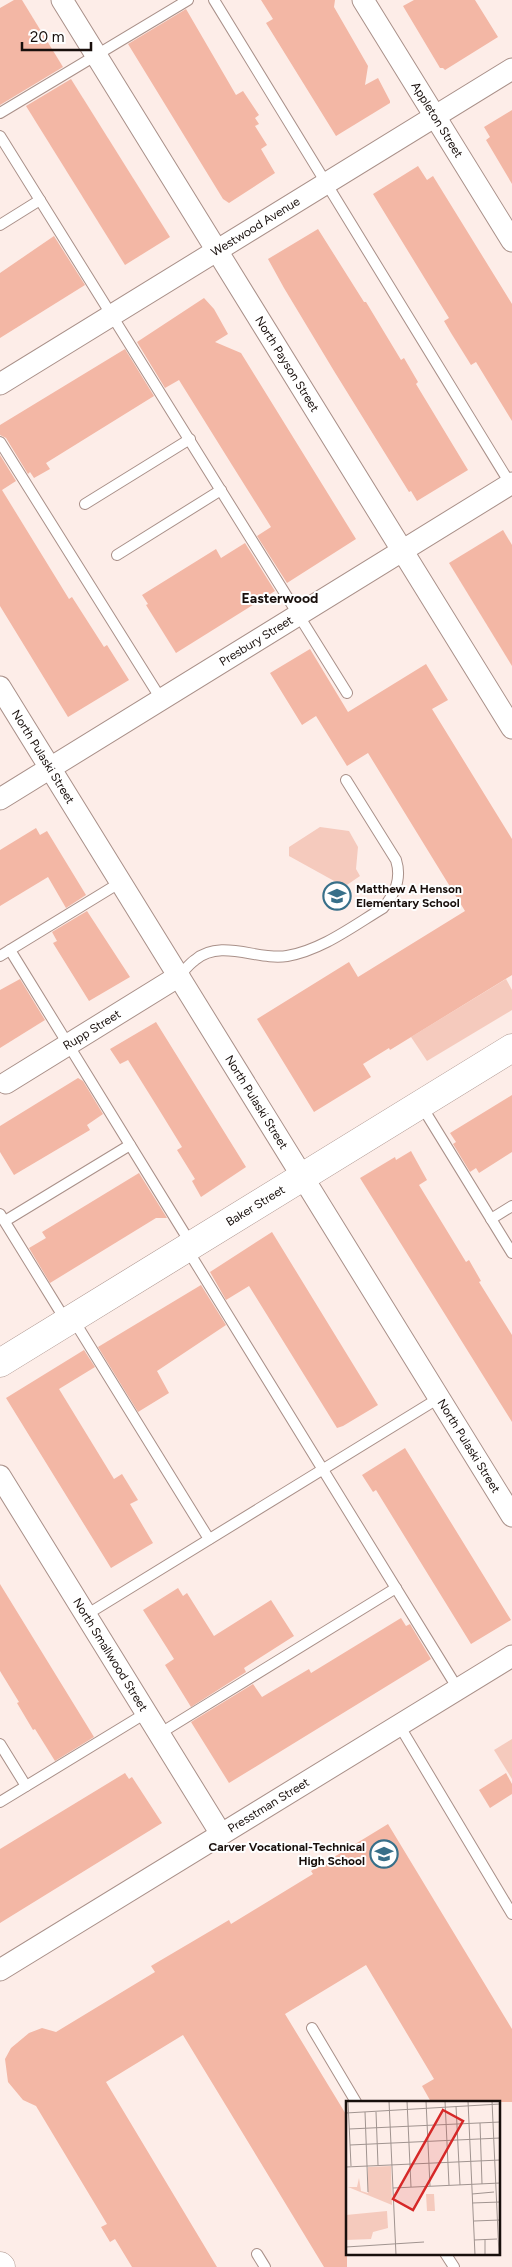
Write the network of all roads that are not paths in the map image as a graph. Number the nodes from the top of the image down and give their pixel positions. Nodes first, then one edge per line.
1 (62, 0) edge
2 (188, 0) edge
3 (214, 0) edge
4 (364, 0) edge
5 (96, 56) junction
6 (512, 69) edge
7 (0, 113) edge
8 (435, 116) junction
9 (0, 136) edge
10 (326, 183) junction
11 (40, 200) junction
12 (0, 225) edge
13 (512, 241) edge
14 (217, 251) junction
15 (112, 315) junction
16 (0, 384) edge
17 (190, 439) junction
18 (0, 442) edge
19 (512, 484) edge
20 (221, 490) junction
21 (85, 504) dead end
22 (402, 551) junction
23 (117, 555) dead end
24 (299, 614) junction
25 (0, 687) edge
26 (347, 693) dead end
27 (161, 700) junction
28 (512, 728) edge
29 (51, 768) junction
30 (346, 780) dead end
31 (0, 798) edge
32 (121, 882) junction
33 (10, 950) junction
34 (0, 956) edge
35 (179, 976) junction
36 (68, 1044) junction
37 (512, 1048) edge
38 (6, 1083) dead end
39 (420, 1104) junction
40 (130, 1145) junction
41 (303, 1177) junction
42 (512, 1206) edge
43 (2, 1218) edge
44 (491, 1219) junction
45 (189, 1247) junction
46 (512, 1253) edge
47 (70, 1320) junction
48 (0, 1363) edge
49 (438, 1398) junction
50 (323, 1469) junction
51 (0, 1476) edge
52 (512, 1516) edge
53 (209, 1539) junction
54 (396, 1588) junction
55 (86, 1615) junction
56 (512, 1656) edge
57 (458, 1689) junction
58 (146, 1713) junction
59 (399, 1725) junction
60 (159, 1734) junction
61 (0, 1744) edge
62 (26, 1786) junction
63 (0, 1802) edge
64 (221, 1834) junction
65 (512, 1914) edge
66 (0, 1970) edge
67 (312, 2028) dead end
68 (355, 2101) edge
69 (257, 2254) dead end
70 (447, 2254) edge
71 (265, 2267) edge
72 (454, 2267) edge

1 - 5 street, North Payson Street
2 - 5 lane
3 - 10 lane
4 - 8 street, Appleton Street
5 - 7 lane
5 - 14 street, North Payson Street
6 - 8 street, Westwood Avenue
8 - 10 street, Westwood Avenue
8 - 13 street, Appleton Street
9 - 11 lane
10 - 14 street, Westwood Avenue
10 - 19 lane
11 - 12 lane
11 - 15 lane
14 - 15 street, Westwood Avenue
14 - 22 street, North Payson Street
15 - 16 street, Westwood Avenue
15 - 17 lane
17 - 20 lane
17 - 21 lane
18 - 27 lane
19 - 22 street, Presbury Street
20 - 23 lane
20 - 24 lane
22 - 24 street, Presbury Street
22 - 28 street, North Payson Street
24 - 26 lane
24 - 27 street, Presbury Street
25 - 29 street, North Pulaski Street
27 - 29 street, Presbury Street
29 - 31 street, Presbury Street
29 - 32 street, North Pulaski Street
30 - 35 lane
32 - 33 lane
32 - 35 street, North Pulaski Street
33 - 34 lane
33 - 36 lane
35 - 36 street, Rupp Street
35 - 41 street, North Pulaski Street
36 - 38 street, Rupp Street
36 - 40 lane
37 - 39 street, Baker Street
39 - 41 street, Baker Street
39 - 44 lane
40 - 43 lane
40 - 45 lane
41 - 45 street, Baker Street
41 - 49 street, North Pulaski Street
42 - 44 lane
43 - 47 lane
44 - 46 lane
45 - 47 street, Baker Street
45 - 50 lane
47 - 48 street, Baker Street
47 - 53 lane
49 - 50 lane
49 - 52 street, North Pulaski Street
50 - 53 lane
50 - 54 lane
51 - 55 street, North Smallwood Street
53 - 55 lane
54 - 57 lane
54 - 60 lane
55 - 58 street, North Smallwood Street
56 - 57 street, Presstman Street
57 - 59 street, Presstman Street
58 - 60 street, North Smallwood Street
58 - 62 lane
59 - 64 street, Presstman Street
59 - 65 lane
60 - 64 street, North Smallwood Street
61 - 62 lane
62 - 63 lane
64 - 66 street, Presstman Street
67 - 68 lane
69 - 71 lane
70 - 72 lane

